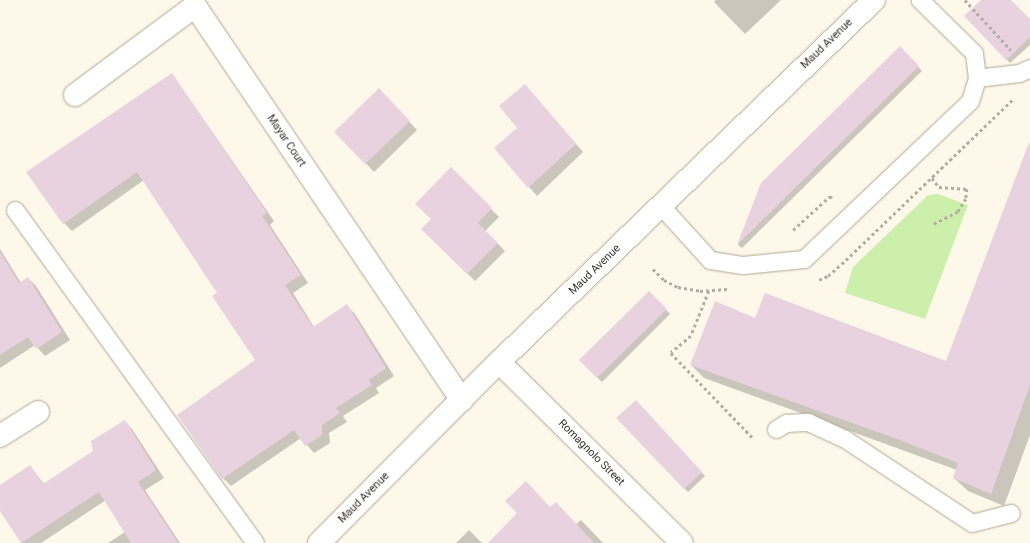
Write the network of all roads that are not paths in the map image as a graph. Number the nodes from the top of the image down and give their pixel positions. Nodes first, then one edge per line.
1 (874, 0) edge
2 (920, 0) edge
3 (1030, 68) edge
4 (977, 78) junction
5 (75, 95) dead end
6 (661, 206) junction
7 (15, 210) dead end
8 (499, 362) junction
9 (462, 400) junction
10 (38, 412) dead end
11 (776, 429) dead end
12 (0, 436) edge
13 (1011, 513) dead end
14 (255, 543) edge
15 (319, 543) edge
16 (682, 543) edge

1 - 6 street, Maud Avenue
2 - 4 lane
3 - 4 lane
4 - 6 lane
5 - 9 street, Mayar Court
6 - 8 street, Maud Avenue
7 - 14 lane
8 - 9 street, Maud Avenue
8 - 16 street, Romagnolo Street
9 - 15 street, Maud Avenue
10 - 12 street
11 - 13 lane

